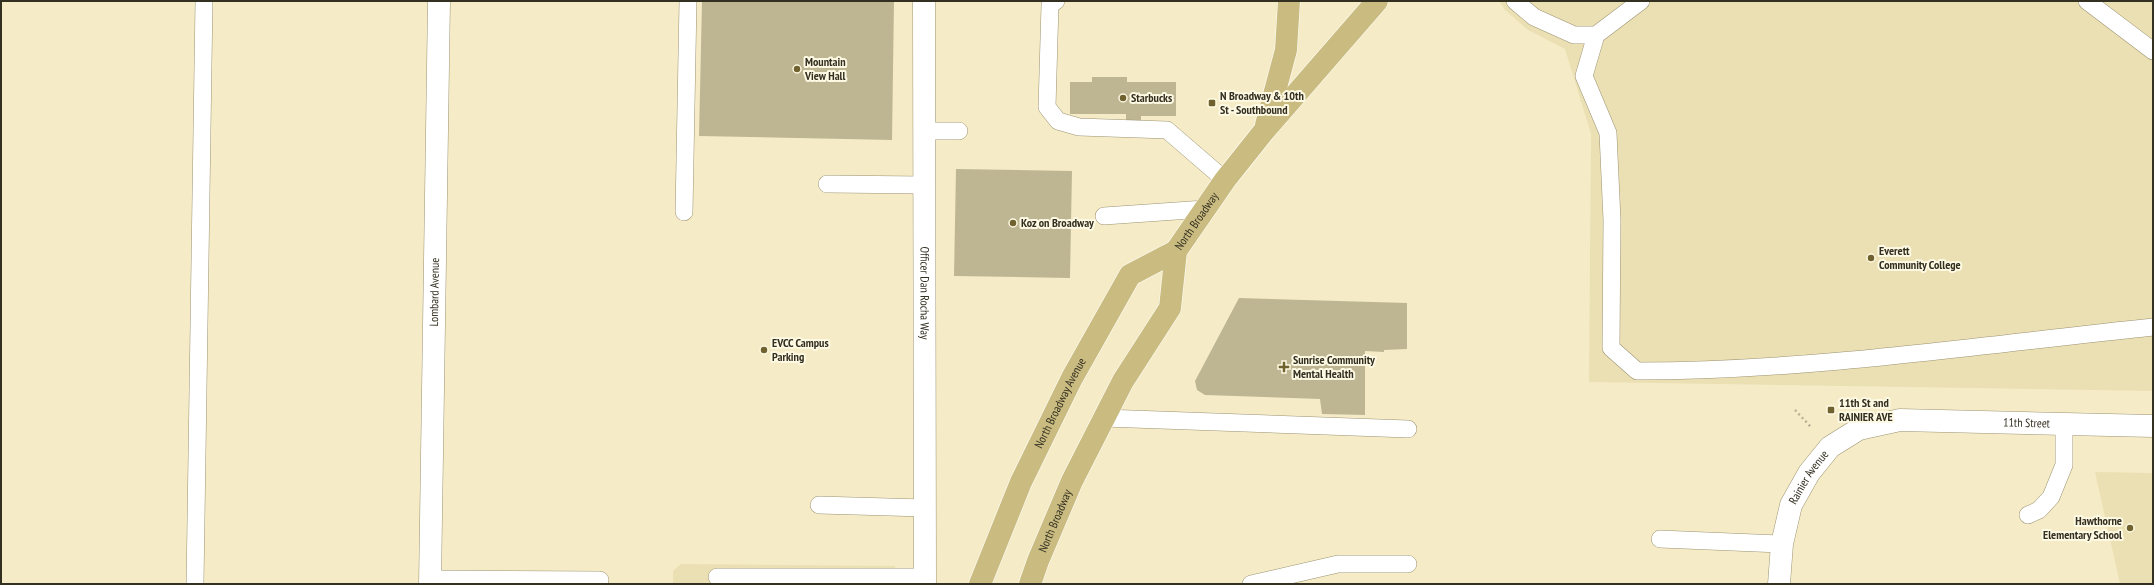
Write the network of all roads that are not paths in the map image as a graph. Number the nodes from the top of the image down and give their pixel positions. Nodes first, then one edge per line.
1 (204, 1) edge
2 (439, 1) edge
3 (688, 1) edge
4 (924, 1) edge
5 (1056, 1) edge
6 (1289, 1) edge
7 (1376, 1) edge
8 (1515, 1) edge
9 (1640, 1) edge
10 (2087, 1) edge
11 (1596, 35) junction
12 (2153, 51) edge
13 (924, 131) junction
14 (959, 131) dead end
15 (1264, 131) junction
16 (1225, 180) junction
17 (827, 184) dead end
18 (924, 185) junction
19 (1204, 209) junction
20 (684, 212) dead end
21 (1104, 216) dead end
22 (1176, 251) junction
23 (2153, 327) edge
24 (1104, 418) junction
25 (1900, 420) joint
26 (2064, 424) junction
27 (2153, 426) edge
28 (1408, 430) dead end
29 (819, 505) dead end
30 (924, 508) junction
31 (2028, 515) dead end
32 (1660, 539) dead end
33 (1782, 544) junction
34 (1408, 564) dead end
35 (717, 577) dead end
36 (600, 580) dead end
37 (925, 581) edge
38 (430, 582) edge
39 (195, 584) edge
40 (980, 584) edge
41 (1030, 584) edge
42 (1251, 584) edge
43 (1779, 584) edge

1 - 39 lane
2 - 38 street, Lombard Avenue
3 - 20 lane
4 - 13 street, Officer Dan Rocha Way
5 - 16 lane
6 - 15 main road
7 - 15 main road, North Broadway
8 - 11 lane
9 - 11 lane
10 - 12 lane
11 - 23 lane
13 - 14 lane
13 - 18 street, Officer Dan Rocha Way
15 - 16 main road, North Broadway
16 - 19 main road, North Broadway
17 - 18 lane
18 - 30 street, Officer Dan Rocha Way
19 - 21 lane
19 - 22 main road, North Broadway
22 - 24 main road, North Broadway
22 - 40 main road, North Broadway Avenue
24 - 28 lane
24 - 41 main road, North Broadway
25 - 26 street, 11th Street
25 - 33 street, Rainier Avenue
26 - 27 street, 11th Street
26 - 31 lane
29 - 30 lane
30 - 37 street, Officer Dan Rocha Way
32 - 33 lane
33 - 43 street, Rainier Avenue
34 - 42 lane
35 - 37 lane
36 - 38 lane

